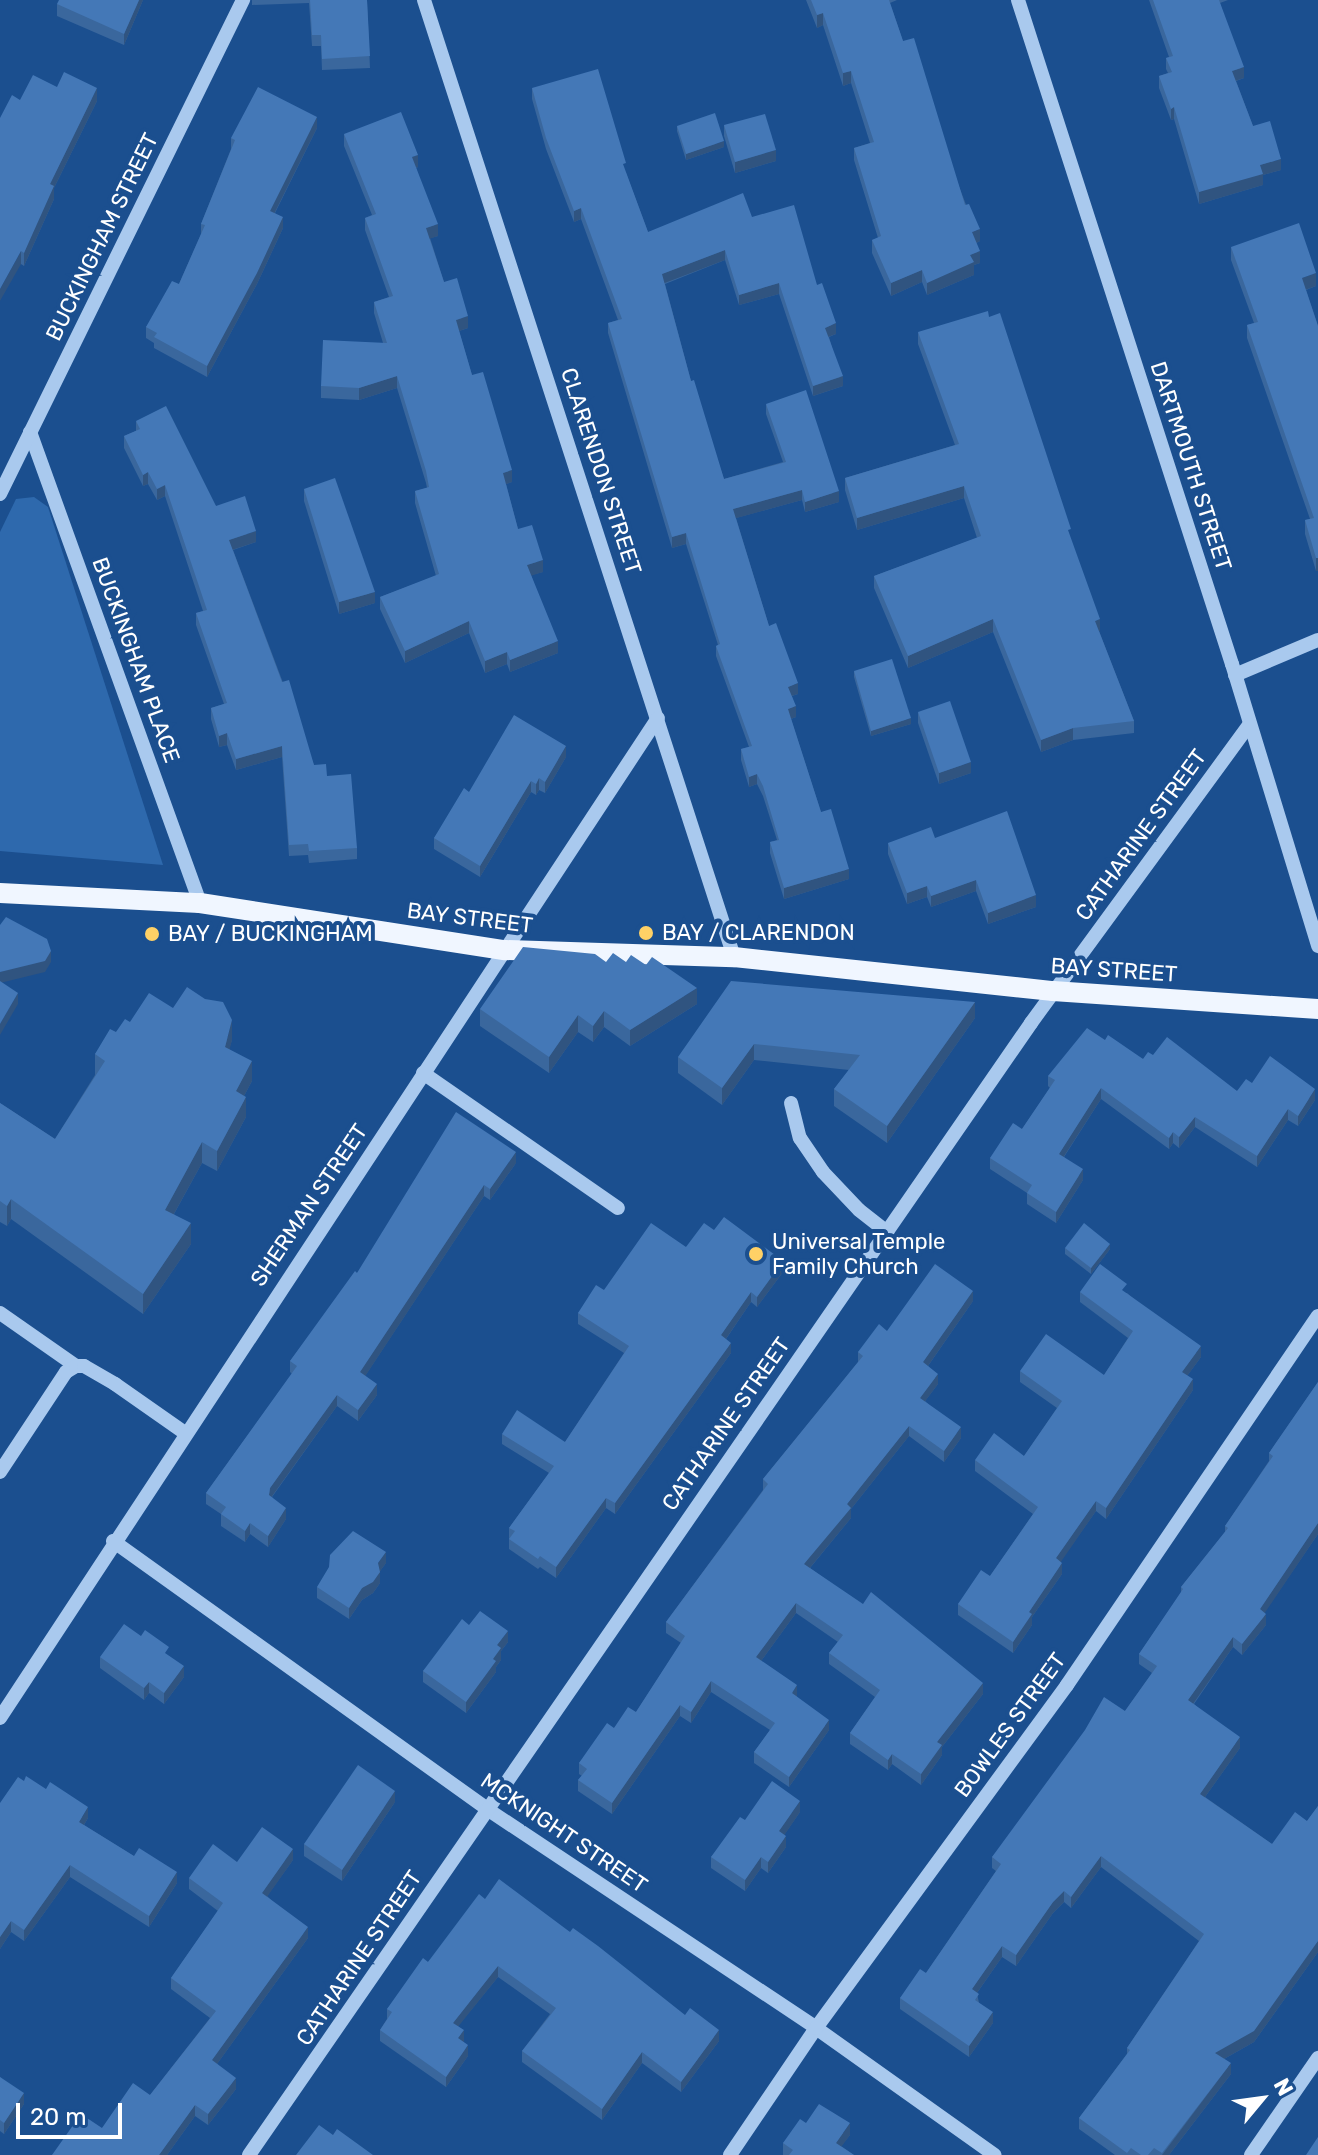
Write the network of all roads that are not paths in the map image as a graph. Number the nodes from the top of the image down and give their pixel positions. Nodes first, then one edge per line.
1 (243, 0) edge
2 (424, 0) edge
3 (1018, 0) edge
4 (30, 432) junction
5 (0, 494) edge
6 (1318, 640) edge
7 (1235, 675) junction
8 (658, 718) junction
9 (1249, 725) junction
10 (0, 893) edge
11 (200, 903) junction
12 (1318, 946) edge
13 (505, 950) junction
14 (734, 957) junction
15 (1053, 991) junction
16 (1318, 1009) edge
17 (423, 1073) junction
18 (791, 1103) dead end
19 (618, 1208) dead end
20 (887, 1232) junction
21 (0, 1313) edge
22 (1318, 1316) edge
23 (76, 1366) junction
24 (185, 1433) junction
25 (0, 1472) edge
26 (113, 1541) junction
27 (0, 1718) edge
28 (487, 1809) junction
29 (816, 2028) junction
30 (1318, 2058) edge
31 (249, 2155) edge
32 (730, 2155) edge
33 (995, 2155) edge
34 (1251, 2155) edge

1 - 4 street, BUCKINGHAM STREET
2 - 8 street, CLARENDON STREET
3 - 7 street, DARTMOUTH STREET
4 - 5 street, BUCKINGHAM STREET
4 - 11 street, BUCKINGHAM PLACE
6 - 7 street
7 - 9 street, DARTMOUTH STREET
8 - 13 street, SHERMAN STREET
8 - 14 street, CLARENDON STREET
9 - 12 street, DARTMOUTH STREET
9 - 15 street, CATHARINE STREET
10 - 11 main road, BAY STREET
11 - 13 main road, BAY STREET
13 - 14 main road, BAY STREET
13 - 17 street, SHERMAN STREET
14 - 15 main road, BAY STREET
15 - 16 main road, BAY STREET
15 - 20 street, CATHARINE STREET
17 - 19 street
17 - 24 street, SHERMAN STREET
18 - 20 street
20 - 28 street, CATHARINE STREET
21 - 23 street
22 - 29 street, BOWLES STREET
23 - 24 street
23 - 25 street
24 - 26 street, SHERMAN STREET
26 - 27 street, SHERMAN STREET
26 - 28 street, MCKNIGHT STREET
28 - 29 street, MCKNIGHT STREET
28 - 31 street, CATHARINE STREET
29 - 32 street, BOWLES STREET
29 - 33 street, MCKNIGHT STREET
30 - 34 street

